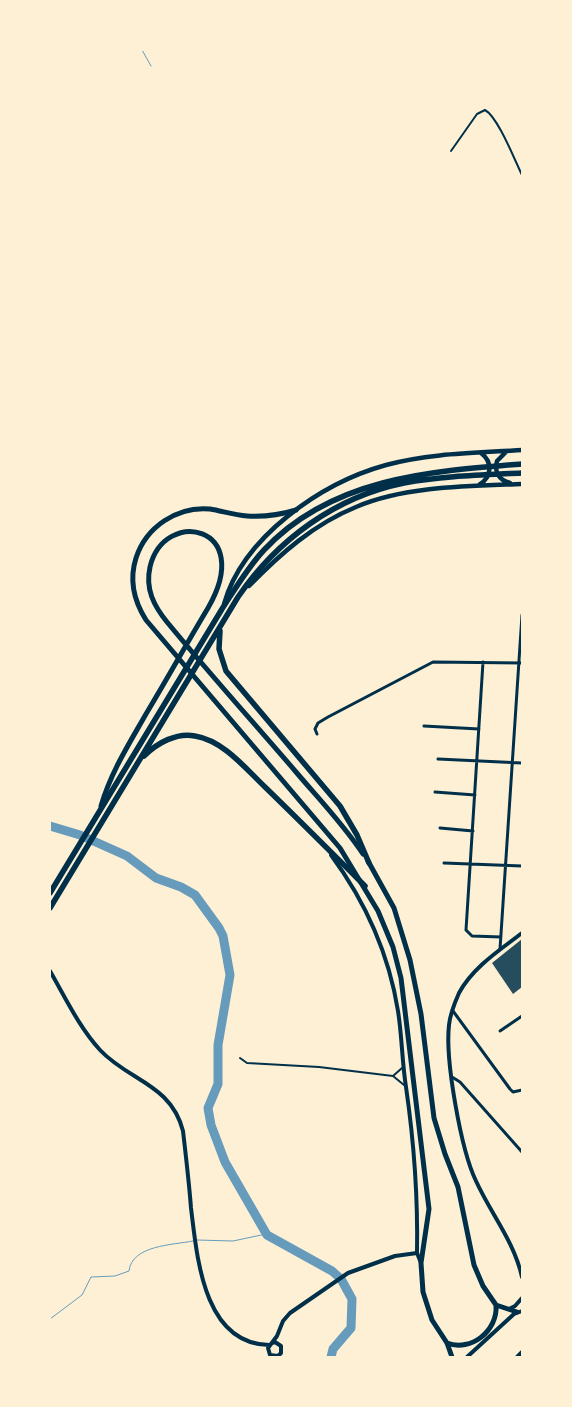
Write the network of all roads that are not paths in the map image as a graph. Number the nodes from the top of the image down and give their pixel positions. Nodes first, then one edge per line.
1 (451, 150) dead end
2 (522, 175) edge
3 (522, 450) edge
4 (509, 451) junction
5 (480, 452) junction
6 (522, 464) edge
7 (522, 473) edge
8 (512, 484) junction
9 (522, 484) edge
10 (476, 487) junction
11 (296, 510) junction
12 (238, 597) junction
13 (222, 609) junction
14 (522, 615) edge
15 (224, 620) junction
16 (483, 662) junction
17 (521, 663) edge
18 (424, 726) dead end
19 (479, 729) junction
20 (317, 734) dead end
21 (438, 759) dead end
22 (477, 761) junction
23 (513, 762) junction
24 (522, 763) edge
25 (136, 765) junction
26 (435, 792) dead end
27 (475, 795) junction
28 (100, 809) junction
29 (440, 828) dead end
30 (473, 830) junction
31 (319, 840) junction
32 (369, 863) junction
33 (444, 863) dead end
34 (471, 864) junction
35 (506, 865) junction
36 (522, 866) edge
37 (365, 886) junction
38 (50, 893) edge
39 (52, 905) edge
40 (50, 914) edge
41 (522, 933) edge
42 (500, 937) junction
43 (500, 950) junction
44 (50, 971) edge
45 (453, 1011) junction
46 (522, 1016) edge
47 (500, 1031) dead end
48 (240, 1058) dead end
49 (404, 1064) junction
50 (393, 1076) junction
51 (452, 1077) junction
52 (406, 1087) junction
53 (522, 1090) edge
54 (522, 1152) edge
55 (417, 1253) junction
56 (420, 1263) junction
57 (522, 1277) edge
58 (522, 1298) edge
59 (496, 1305) junction
60 (507, 1310) junction
61 (520, 1312) edge
62 (277, 1336) junction
63 (257, 1343) junction
64 (279, 1343) junction
65 (447, 1343) junction
66 (270, 1344) junction
67 (282, 1350) junction
68 (522, 1352) edge
69 (273, 1356) edge
70 (284, 1357) edge
71 (452, 1357) edge
72 (467, 1357) edge
73 (517, 1357) edge

1 - 2 lane
3 - 4 main road
4 - 5 main road
4 - 8 main road
5 - 10 main road
5 - 11 main road
6 - 13 highway
7 - 12 highway
8 - 9 main road
8 - 10 main road
10 - 12 main road
11 - 13 main road
11 - 37 main road
12 - 15 highway
13 - 28 highway
14 - 17 street
15 - 25 highway
15 - 32 highway
16 - 17 street
16 - 19 street
16 - 20 street
17 - 23 street
18 - 19 street
19 - 22 street
21 - 22 street
22 - 23 street
22 - 27 street
23 - 24 street
23 - 35 street
25 - 31 highway
25 - 39 highway
26 - 27 street
27 - 30 street
28 - 32 main road
28 - 38 highway
29 - 30 street
30 - 34 street
31 - 37 highway
31 - 49 street
32 - 59 main road
33 - 34 street
34 - 35 street
34 - 42 street
35 - 36 street
35 - 42 street
37 - 56 main road
39 - 40 highway
41 - 43 street
42 - 43 street
43 - 45 street
44 - 63 street
45 - 51 street
45 - 53 street
46 - 47 street
48 - 50 lane
49 - 50 lane
49 - 52 street
50 - 52 lane
51 - 54 street
51 - 57 street
52 - 55 street
55 - 56 street
55 - 62 street
56 - 65 main road
58 - 60 street
59 - 60 main road
59 - 65 main road
60 - 61 main road
61 - 72 street
62 - 64 street
62 - 66 street
63 - 66 street
63 - 69 street
64 - 66 street
64 - 67 street
65 - 71 main road
66 - 69 street
67 - 69 street
67 - 70 street
68 - 73 street

